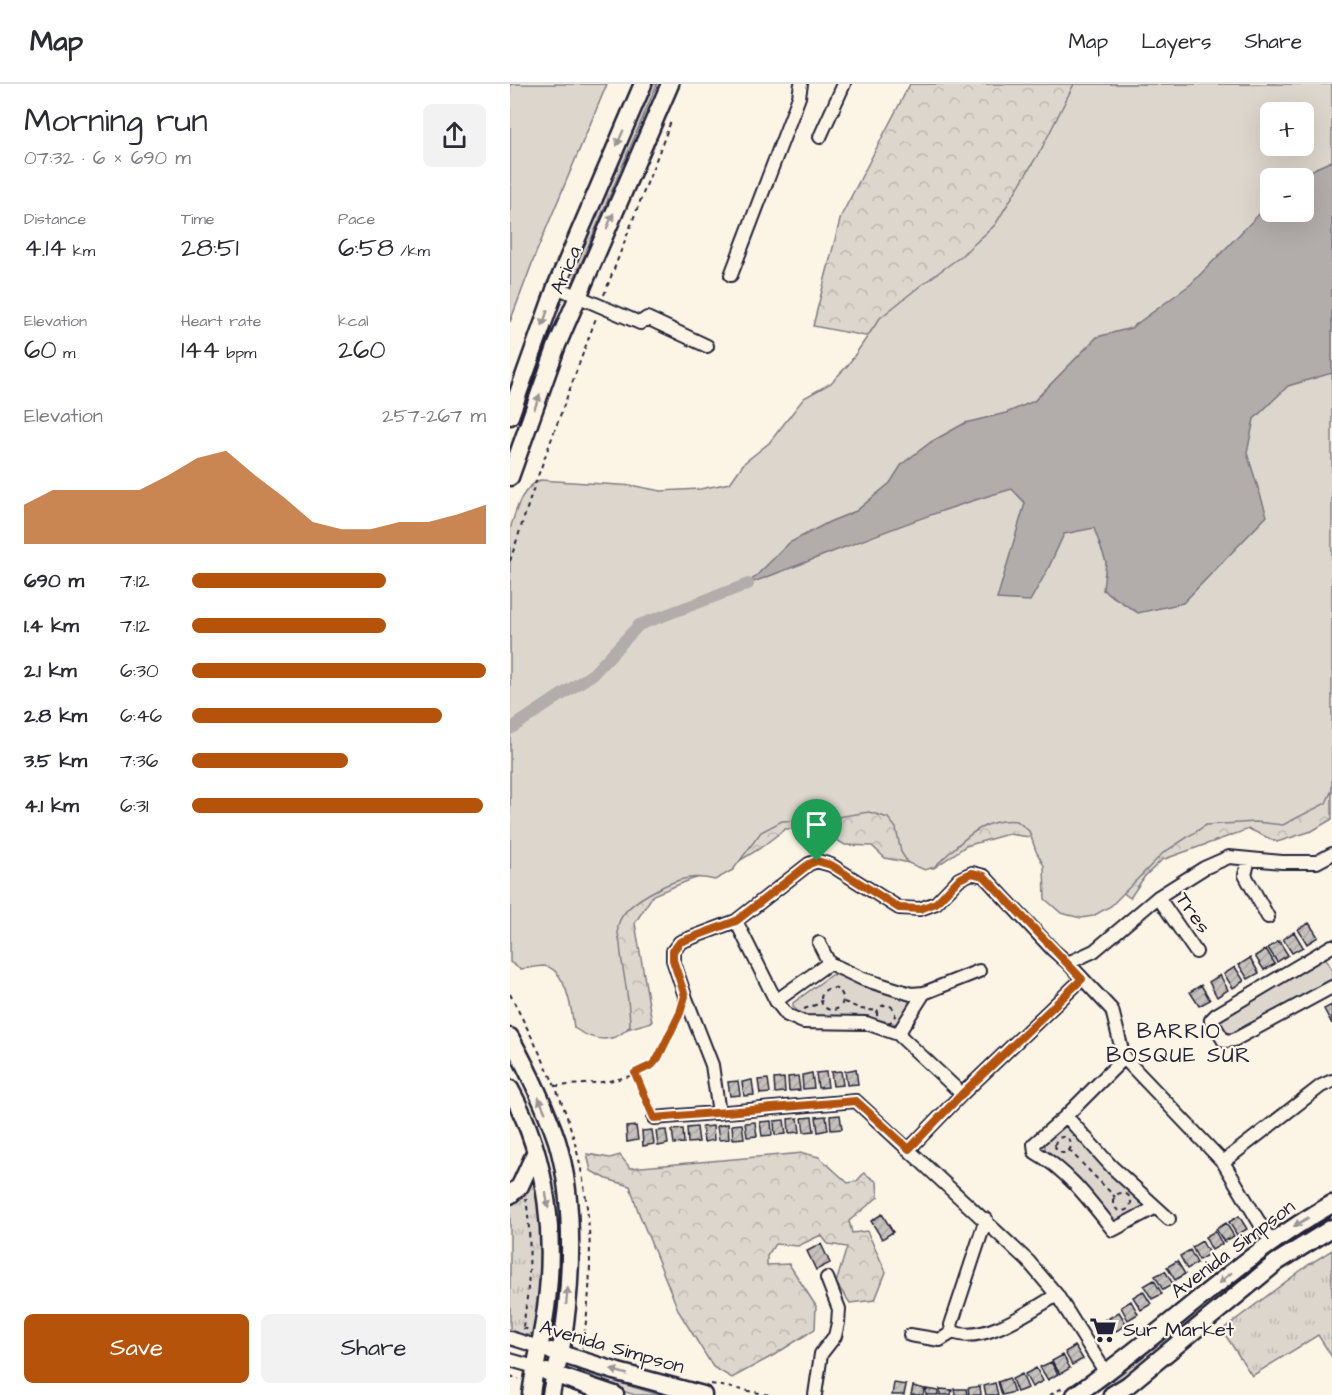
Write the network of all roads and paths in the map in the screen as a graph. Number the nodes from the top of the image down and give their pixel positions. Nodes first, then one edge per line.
1 (643, 84) edge
2 (670, 84) edge
3 (801, 84) edge
4 (844, 84) edge
5 (674, 111) dead end
6 (820, 137) dead end
7 (731, 275) dead end
8 (556, 287) junction
9 (577, 297) junction
10 (600, 307) junction
11 (707, 345) dead end
12 (510, 416) edge
13 (510, 477) edge
14 (510, 561) edge
15 (1332, 854) edge
16 (1249, 859) junction
17 (1158, 897) junction
18 (1268, 917) dead end
19 (736, 921) junction
20 (819, 943) dead end
21 (1331, 950) edge
22 (1196, 952) dead end
23 (829, 963) junction
24 (1068, 963) junction
25 (979, 971) dead end
26 (1082, 979) junction
27 (1332, 987) edge
28 (924, 993) junction
29 (685, 996) junction
30 (776, 1001) junction
31 (844, 1002) junction
32 (822, 1003) junction
33 (802, 1010) dead end
34 (878, 1011) junction
35 (898, 1034) junction
36 (510, 1037) edge
37 (1124, 1058) junction
38 (635, 1073) junction
39 (1332, 1081) edge
40 (555, 1086) dead end
41 (510, 1089) edge
42 (962, 1094) junction
43 (719, 1113) junction
44 (1066, 1116) junction
45 (654, 1118) joint
46 (909, 1149) junction
47 (1069, 1150) junction
48 (536, 1151) junction
49 (1223, 1162) junction
50 (515, 1190) edge
51 (1115, 1197) junction
52 (1332, 1204) edge
53 (1156, 1207) junction
54 (986, 1219) junction
55 (1169, 1219) dead end
56 (1332, 1228) edge
57 (1271, 1242) junction
58 (1287, 1255) junction
59 (827, 1278) dead end
60 (1057, 1295) junction
61 (953, 1332) junction
62 (910, 1335) dead end
63 (515, 1340) edge
64 (539, 1347) junction
65 (560, 1354) junction
66 (513, 1361) edge
67 (535, 1368) junction
68 (1106, 1373) junction
69 (555, 1374) junction
70 (513, 1377) dead end
71 (531, 1395) edge
72 (551, 1395) edge
73 (615, 1395) edge
74 (703, 1395) edge
75 (815, 1395) edge
76 (1075, 1395) edge
77 (1100, 1395) edge
78 (1112, 1395) edge

1 -> 8 main road, Arica
9 -> 2 main road, Arica
3 - 7 street
4 - 6 street
5 - 10 path
8 - 9 street
8 -> 12 main road, Arica
9 - 10 street
13 -> 9 main road, Arica
10 - 11 street
10 - 14 path
15 - 16 street
16 - 17 street
16 - 18 street
17 - 22 street, Tres
17 - 24 street
19 - 24 street
19 - 29 street
19 - 30 street
20 - 23 street
21 - 27 street
23 - 28 street
23 - 30 street
24 - 26 street
25 - 28 street
26 - 37 street
26 - 42 street
28 - 35 street
29 - 38 path
29 - 43 street
30 - 35 street
31 - 32 path
31 - 32 path
31 - 34 path
32 - 33 path
34 - 34 path
35 - 42 street
65 -> 36 main road
37 - 44 street
37 - 49 street
38 - 40 path
38 - 45 path
39 - 49 street
41 - 48 main road
42 - 46 street
43 - 45 street
43 - 46 street
44 - 53 street
44 - 53 street
46 - 54 street
47 - 47 path
47 - 51 path
48 - 50 main road
48 -> 64 main road
49 - 57 street
50 - 63 path
51 - 51 path
52 -> 57 main road, Avenida Simpson
53 - 55 street
54 - 60 street
54 - 61 street
56 - 58 main road, Avenida Simpson
57 - 58 main road
57 -> 68 main road, Avenida Simpson
58 - 78 main road, Avenida Simpson
59 - 75 street
60 - 61 street
60 - 68 street
61 - 62 street
63 - 64 street, Avenida Simpson
64 - 65 main road, Avenida Simpson
64 - 67 main road
65 - 69 main road
74 -> 65 main road, Avenida Simpson
66 - 67 street, Avenida Simpson
66 - 70 path
67 - 69 main road, Avenida Simpson
67 - 71 main road
68 - 76 main road, Avenida Simpson
68 - 77 main road
69 - 72 main road
69 - 73 main road, Avenida Simpson

